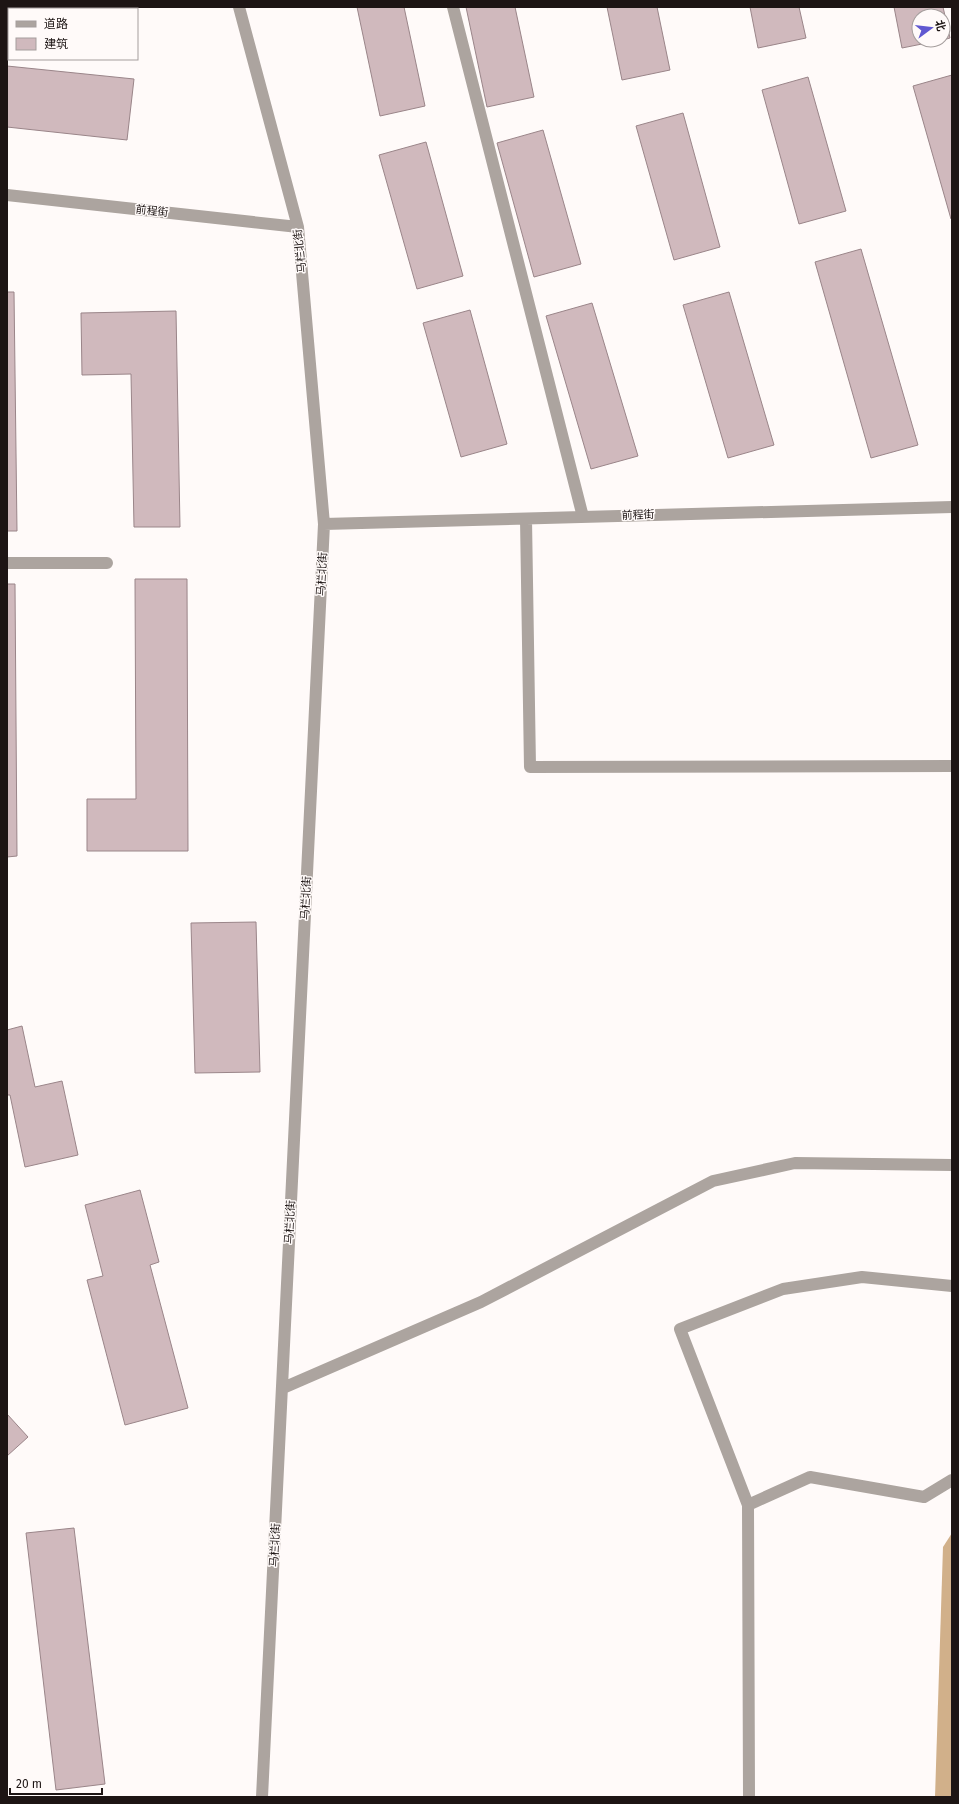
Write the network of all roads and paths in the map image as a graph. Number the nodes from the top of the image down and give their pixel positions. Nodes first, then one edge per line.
1 (239, 7) edge
2 (453, 7) edge
3 (7, 195) edge
4 (298, 227) junction
5 (952, 507) edge
6 (583, 517) junction
7 (526, 519) junction
8 (324, 524) junction
9 (7, 563) edge
10 (107, 563) dead end
11 (952, 766) edge
12 (952, 1165) edge
13 (952, 1286) edge
14 (282, 1388) junction
15 (952, 1480) edge
16 (748, 1505) junction
17 (262, 1797) edge
18 (749, 1797) edge

1 - 4 street, 马栏北街
2 - 6 street
3 - 4 street, 前程街
4 - 8 street, 马栏北街
5 - 6 street, 前程街
6 - 7 street, 前程街
7 - 8 street, 前程街
7 - 11 street
8 - 14 street, 马栏北街
9 - 10 street
12 - 14 street
13 - 16 street
14 - 17 street, 马栏北街
15 - 16 street
16 - 18 street

